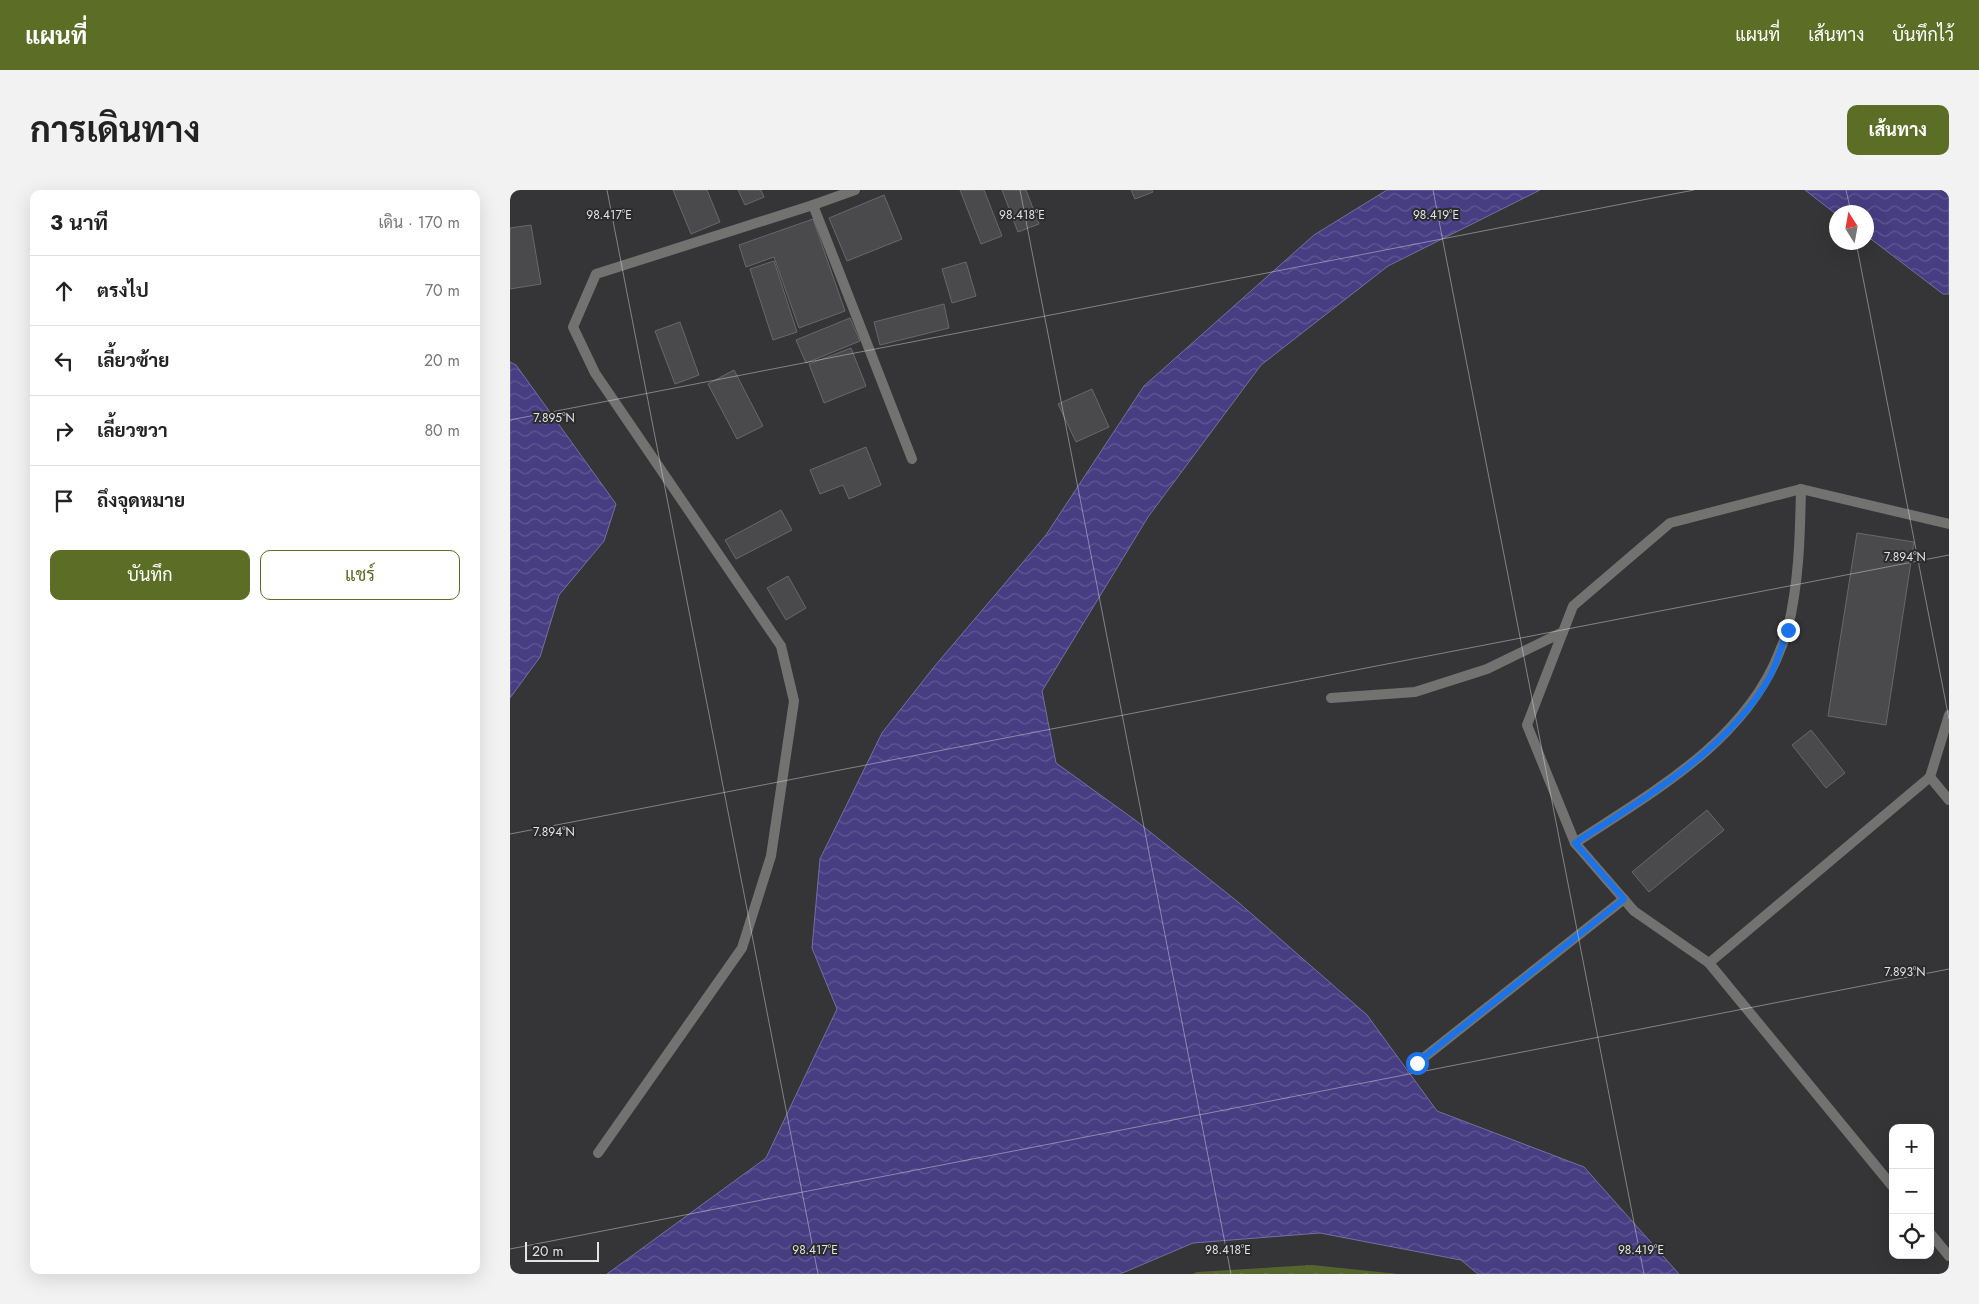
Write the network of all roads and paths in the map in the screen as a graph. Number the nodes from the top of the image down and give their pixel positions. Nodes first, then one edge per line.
1 (848, 191) edge
2 (813, 205) junction
3 (912, 459) dead end
4 (1801, 489) junction
5 (1949, 524) edge
6 (1563, 632) junction
7 (1331, 698) dead end
8 (1949, 715) edge
9 (1930, 777) junction
10 (1949, 800) edge
11 (1575, 843) junction
12 (1624, 899) junction
13 (1709, 962) junction
14 (1417, 1063) dead end
15 (598, 1153) dead end
16 (1889, 1182) edge
17 (1934, 1238) edge
18 (1949, 1256) edge

1 - 2 street
2 - 3 street
2 - 15 street
4 - 5 street
4 - 6 street
4 - 11 street
6 - 7 street
6 - 11 street
8 - 9 street
9 - 10 street
9 - 13 street
11 - 12 street
12 - 13 street
12 - 14 street
13 - 16 street
17 - 18 street

